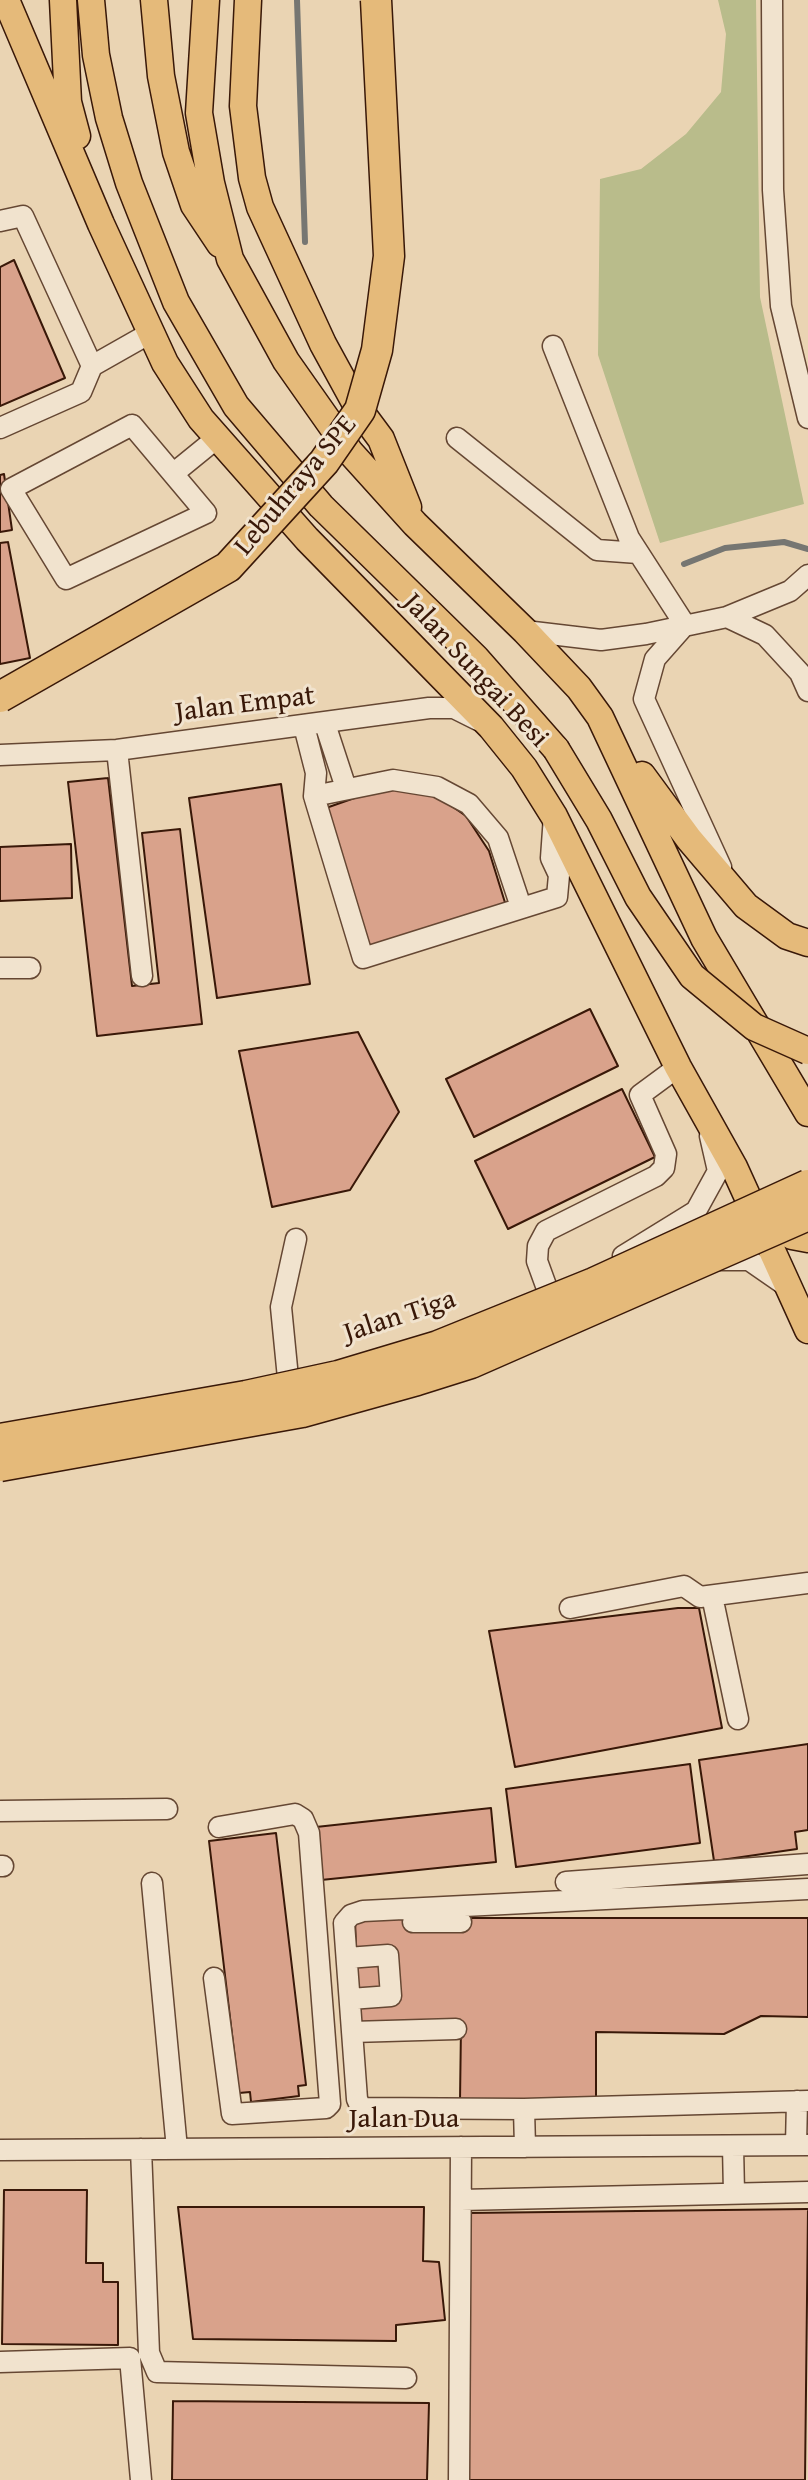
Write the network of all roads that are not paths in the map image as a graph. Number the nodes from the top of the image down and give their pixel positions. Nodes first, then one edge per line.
1 (6, 0) edge
2 (63, 0) edge
3 (91, 0) edge
4 (154, 0) edge
5 (248, 0) edge
6 (376, 0) edge
7 (772, 0) edge
8 (208, 7) edge
9 (398, 159) dead end
10 (0, 221) edge
11 (101, 224) junction
12 (230, 259) junction
13 (152, 332) junction
14 (553, 346) dead end
15 (92, 366) junction
16 (808, 418) edge
17 (0, 428) edge
18 (217, 438) junction
19 (457, 438) dead end
20 (174, 473) junction
21 (415, 524) junction
22 (638, 553) junction
23 (807, 576) edge
24 (727, 617) junction
25 (685, 625) junction
26 (525, 631) junction
27 (808, 691) edge
28 (0, 697) edge
29 (0, 711) edge
30 (600, 717) junction
31 (325, 724) junction
32 (304, 726) junction
33 (491, 727) junction
34 (117, 750) junction
35 (0, 755) edge
36 (346, 788) junction
37 (314, 796) junction
38 (554, 816) junction
39 (731, 889) junction
40 (521, 907) junction
41 (617, 938) junction
42 (808, 943) edge
43 (0, 968) edge
44 (30, 968) dead end
45 (142, 976) dead end
46 (768, 1049) junction
47 (808, 1051) edge
48 (678, 1067) junction
49 (808, 1113) edge
50 (705, 1117) junction
51 (808, 1133) edge
52 (808, 1185) edge
53 (808, 1215) edge
54 (296, 1239) dead end
55 (808, 1239) edge
56 (801, 1290) edge
57 (549, 1294) junction
58 (808, 1330) edge
59 (288, 1378) junction
60 (0, 1436) edge
61 (0, 1466) edge
62 (0, 1473) edge
63 (808, 1583) edge
64 (712, 1596) junction
65 (570, 1608) dead end
66 (738, 1719) dead end
67 (167, 1809) dead end
68 (0, 1811) edge
69 (219, 1827) dead end
70 (808, 1864) edge
71 (566, 1882) dead end
72 (152, 1883) dead end
73 (808, 1889) edge
74 (375, 1911) junction
75 (461, 1922) dead end
76 (347, 1958) junction
77 (214, 1978) dead end
78 (350, 1999) junction
79 (456, 2029) dead end
80 (352, 2032) junction
81 (802, 2101) edge
82 (524, 2109) junction
83 (294, 2112) junction
84 (258, 2113) junction
85 (802, 2145) edge
86 (733, 2146) junction
87 (461, 2147) junction
88 (525, 2147) junction
89 (298, 2148) junction
90 (141, 2149) junction
91 (177, 2149) junction
92 (261, 2149) junction
93 (0, 2150) edge
94 (808, 2192) edge
95 (734, 2193) junction
96 (461, 2200) junction
97 (0, 2362) edge
98 (406, 2378) dead end
99 (141, 2480) edge
100 (459, 2480) edge

1 - 11 main road
2 - 11 main road
3 - 47 main road, bridge
4 - 12 main road
5 - 21 main road
6 - 28 highway, Lebuhraya SPE, bridge
7 - 16 street
8 - 12 main road, Jalan Sungai Besi
9 - 29 highway, Lebuhraya SPE
10 - 15 street
11 - 13 main road, Jalan Sungai Besi
12 - 21 main road, Jalan Sungai Besi
13 - 15 street
13 - 18 main road, Jalan Sungai Besi
14 - 22 street
15 - 17 street
18 - 20 street
18 - 33 main road, Jalan Sungai Besi
19 - 22 street
20 - 20 street
21 - 26 main road, Jalan Sungai Besi
22 - 25 street
23 - 24 street
24 - 25 street
24 - 27 street
25 - 26 street
25 - 39 street
26 - 30 main road, Jalan Sungai Besi
30 - 39 main road
30 - 46 main road, Jalan Sungai Besi
31 - 32 street, Jalan Empat
31 - 33 street, Jalan Empat
31 - 36 street
32 - 34 street, Jalan Empat
32 - 37 street
33 - 38 main road, Jalan Sungai Besi
34 - 35 street, Jalan Empat
34 - 45 street
36 - 37 street
36 - 40 street
37 - 40 street
38 - 40 street
38 - 41 main road, Jalan Sungai Besi
39 - 42 main road
41 - 48 main road, Jalan Sungai Besi
41 - 55 main road
43 - 44 street
46 - 49 main road, Jalan Sungai Besi
46 - 51 main road
48 - 50 main road, Jalan Sungai Besi
48 - 57 street
50 - 56 main road, Jalan Sungai Besi
50 - 57 street, Jalan Tiga
52 - 60 highway, bridge
53 - 61 highway, bridge
54 - 59 street
56 - 58 main road, Jalan Sungai Besi
56 - 62 street
57 - 59 street, Jalan Tiga
59 - 60 street, Jalan Tiga
63 - 64 street
64 - 65 street
64 - 66 street
67 - 68 street
69 - 83 street
70 - 71 street
72 - 91 street
73 - 74 street
74 - 75 street
74 - 76 street
76 - 78 street
76 - 78 street
77 - 84 street
78 - 80 street
79 - 80 street
80 - 82 street
81 - 82 street
81 - 85 street
82 - 88 street
83 - 84 street
83 - 89 street
84 - 92 street
85 - 86 street, Jalan Dua
86 - 88 street, Jalan Dua
86 - 95 street
87 - 88 street, Jalan Dua
87 - 89 street, Jalan Dua
87 - 96 street
89 - 92 street, Jalan Dua
90 - 91 street, Jalan Dua
90 - 93 street, Jalan Dua
90 - 98 street
91 - 92 street, Jalan Dua
94 - 95 street
95 - 96 street
96 - 100 street
97 - 99 street

